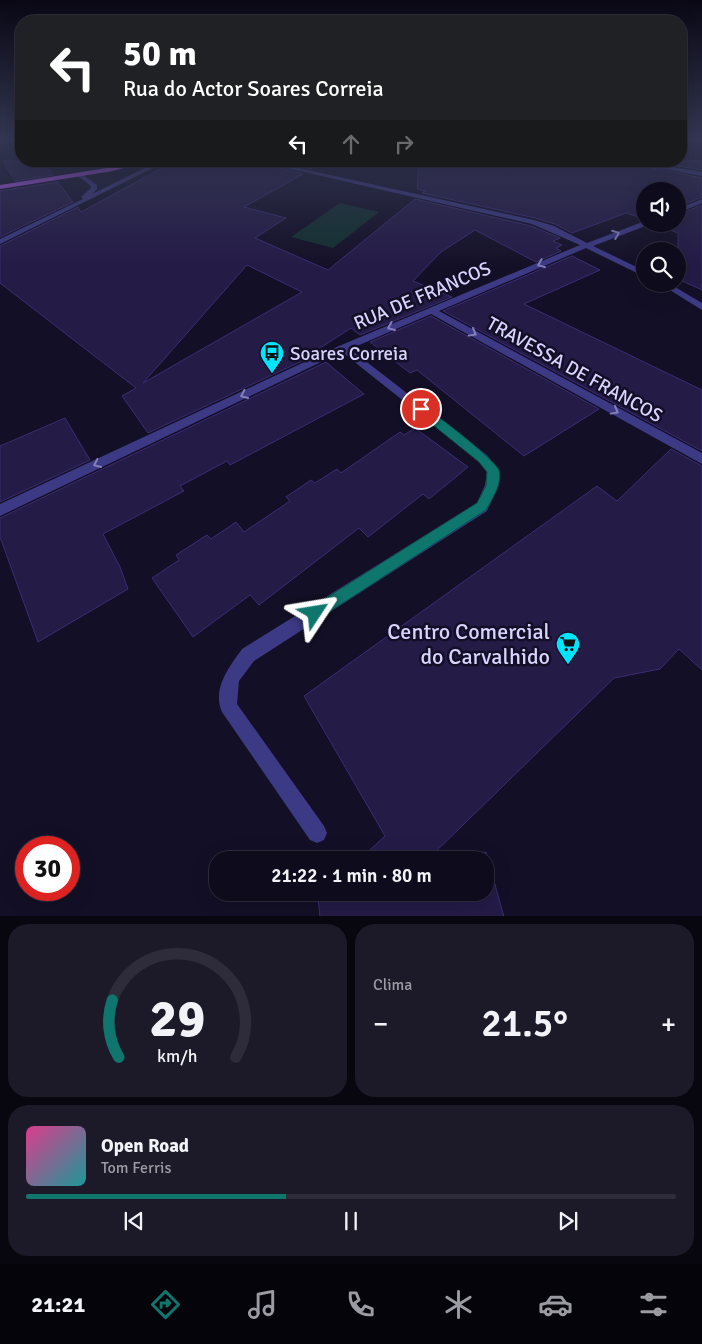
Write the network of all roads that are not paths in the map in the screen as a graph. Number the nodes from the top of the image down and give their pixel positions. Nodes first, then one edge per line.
1 (35, 182) edge
2 (91, 182) edge
3 (121, 182) edge
4 (365, 182) edge
5 (0, 187) edge
6 (702, 201) edge
7 (74, 204) junction
8 (686, 208) edge
9 (636, 226) edge
10 (0, 242) edge
11 (586, 245) junction
12 (636, 270) edge
13 (677, 292) edge
14 (702, 307) edge
15 (430, 310) junction
16 (343, 348) junction
17 (702, 459) edge
18 (0, 510) edge
19 (317, 833) dead end

1 - 5 main road
2 - 7 street
3 - 7 street
4 - 11 street
6 - 8 street
7 - 10 street
11 -> 9 street, RUA DE FRANCOS
11 - 12 street
11 -> 15 street, RUA DE FRANCOS
13 - 14 street
15 -> 16 street, RUA DE FRANCOS
15 -> 17 street, TRAVESSA DE FRANCOS
16 -> 18 street, RUA DE FRANCOS
16 - 19 street

